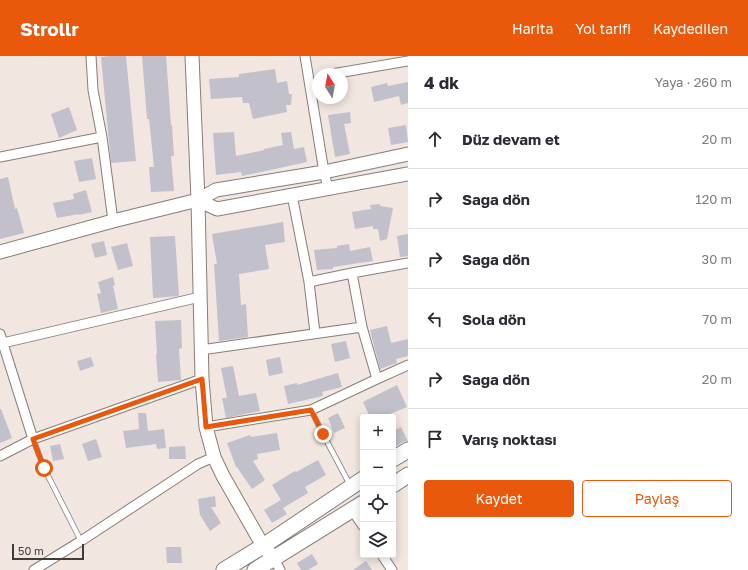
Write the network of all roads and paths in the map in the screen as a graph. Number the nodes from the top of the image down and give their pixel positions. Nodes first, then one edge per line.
1 (91, 56) edge
2 (192, 56) edge
3 (305, 56) edge
4 (408, 61) edge
5 (348, 71) edge
6 (312, 74) edge
7 (316, 104) edge
8 (102, 137) junction
9 (408, 154) edge
10 (0, 157) edge
11 (324, 172) junction
12 (408, 174) edge
13 (328, 188) junction
14 (292, 195) junction
15 (198, 200) junction
16 (113, 221) junction
17 (0, 252) edge
18 (408, 263) edge
19 (352, 273) junction
20 (309, 282) junction
21 (200, 297) junction
22 (362, 327) junction
23 (316, 333) junction
24 (1, 341) edge
25 (201, 350) junction
26 (408, 365) edge
27 (377, 378) junction
28 (202, 379) junction
29 (311, 410) junction
30 (206, 427) junction
31 (33, 439) junction
32 (408, 450) edge
33 (0, 456) edge
34 (214, 457) junction
35 (396, 457) edge
36 (408, 475) edge
37 (357, 483) edge
38 (396, 483) edge
39 (358, 506) edge
40 (362, 522) edge
41 (81, 541) junction
42 (263, 546) junction
43 (384, 558) edge
44 (277, 564) edge
45 (34, 570) edge
46 (224, 570) edge
47 (254, 570) edge
48 (392, 570) edge

1 - 8 street
2 - 15 street
3 - 6 street
4 - 5 street
7 - 11 street
8 - 10 street
8 - 16 street
9 - 11 street
11 - 13 street
11 - 15 street
12 - 13 street
13 - 14 street
14 - 15 street
14 - 20 street
15 - 16 street
15 - 21 street
16 - 17 street
18 - 19 street
19 - 20 street
19 - 22 street
20 - 23 street
21 - 24 street
21 - 25 street
22 - 23 street
22 - 27 street
23 - 25 street
24 - 31 street
25 - 28 street
26 - 27 street
27 - 29 street
28 - 30 street
28 - 31 street
29 - 30 street
29 - 37 lane
30 - 34 street
31 - 33 street
31 - 41 lane
32 - 35 main road
34 - 41 street
34 - 42 street
36 - 38 main road
37 - 42 main road
39 - 40 street
39 - 44 main road
41 - 45 street
42 - 44 street
42 - 46 main road
43 - 48 street
44 - 47 main road

